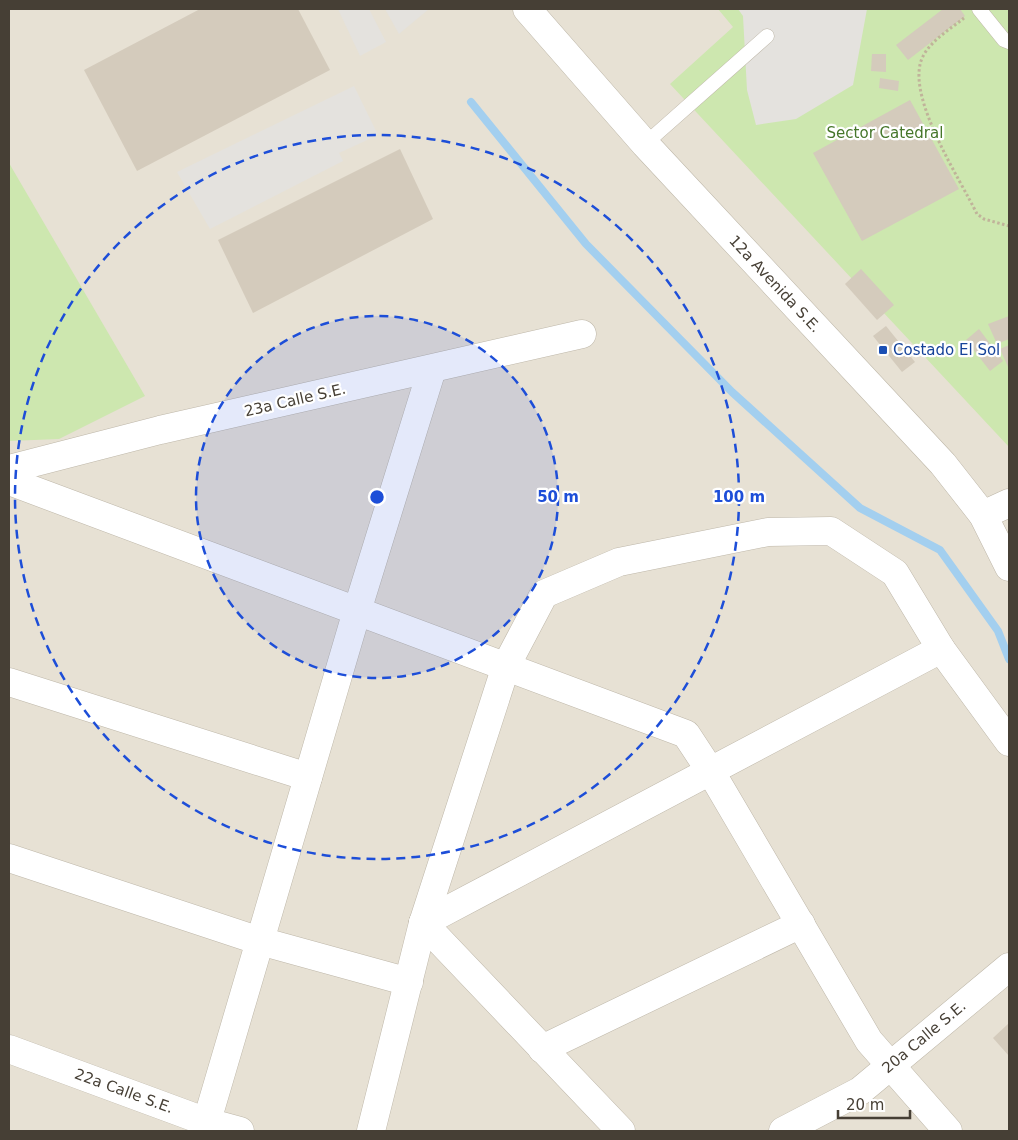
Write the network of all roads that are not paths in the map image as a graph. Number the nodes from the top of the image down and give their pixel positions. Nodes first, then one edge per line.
1 (527, 9) edge
2 (975, 11) edge
3 (767, 36) dead end
4 (1009, 42) edge
5 (645, 144) junction
6 (582, 334) dead end
7 (432, 370) junction
8 (9, 469) edge
9 (9, 481) edge
10 (1009, 503) edge
11 (983, 515) junction
12 (1009, 567) edge
13 (356, 611) junction
14 (941, 649) junction
15 (506, 666) junction
16 (9, 682) edge
17 (1009, 742) edge
18 (711, 772) junction
19 (308, 776) junction
20 (9, 858) edge
21 (423, 923) junction
22 (801, 924) junction
23 (260, 941) junction
24 (1009, 967) edge
25 (408, 982) junction
26 (9, 1049) edge
27 (542, 1049) junction
28 (891, 1065) junction
29 (205, 1126) edge
30 (240, 1131) edge
31 (371, 1131) edge
32 (621, 1131) edge
33 (783, 1131) edge
34 (948, 1131) edge

1 - 5 street, 12a Avenida S.E.
2 - 4 lane
3 - 5 lane
5 - 11 street, 12a Avenida S.E.
6 - 7 street, 23a Calle S.E.
7 - 8 street, 23a Calle S.E.
7 - 13 street
9 - 13 street
10 - 11 street
11 - 12 street, 12a Avenida S.E.
13 - 15 street
13 - 19 street
14 - 15 street
14 - 17 street
14 - 18 street
15 - 18 street
15 - 21 street
16 - 19 street
18 - 21 street
18 - 22 street
19 - 23 street
20 - 23 street
21 - 25 street
21 - 27 street
22 - 27 street
22 - 28 street
23 - 25 street
23 - 29 street
24 - 28 street, 20a Calle S.E.
25 - 31 street
26 - 29 street, 22a Calle S.E.
27 - 32 street
28 - 33 street, 20a Calle S.E.
28 - 34 street
29 - 30 street, 22a Calle S.E.

